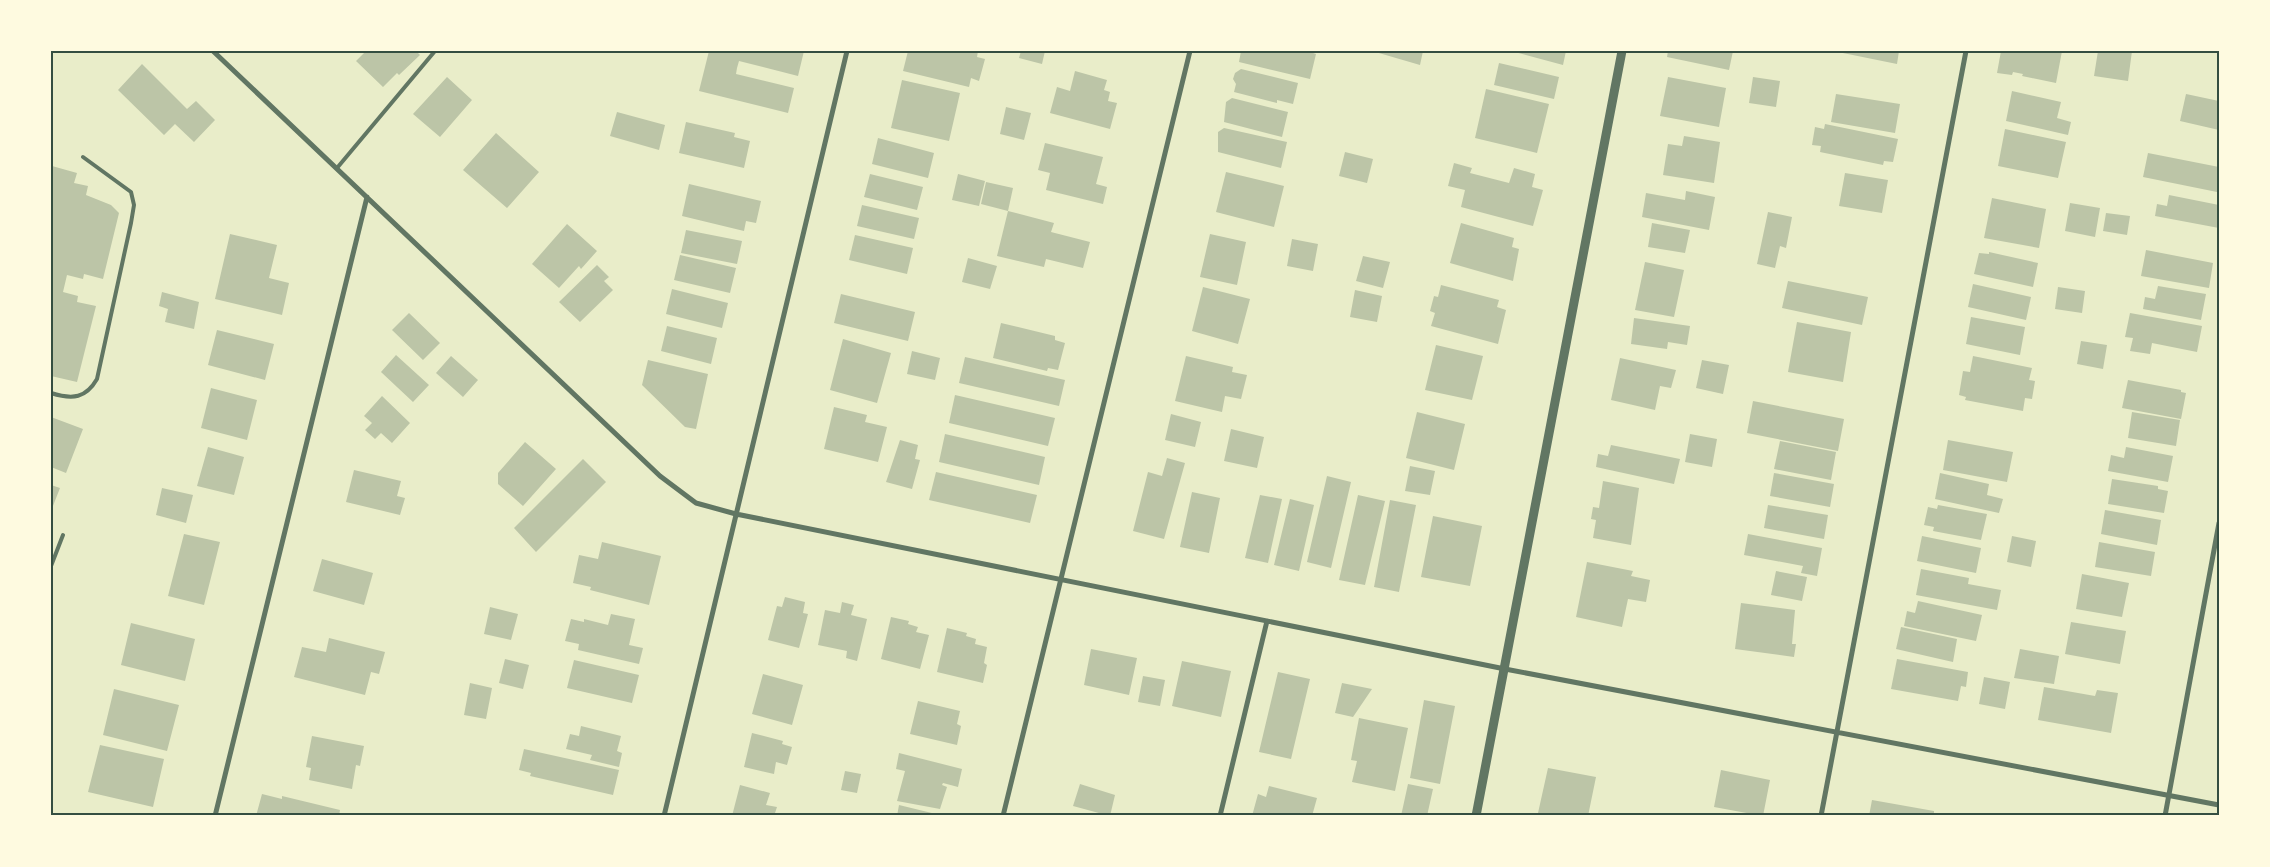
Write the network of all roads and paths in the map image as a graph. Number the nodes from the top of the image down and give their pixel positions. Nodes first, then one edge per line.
1 (213, 51) edge
2 (436, 51) edge
3 (847, 51) edge
4 (1190, 51) edge
5 (1622, 51) edge
6 (1966, 51) edge
7 (83, 157) dead end
8 (338, 168) junction
9 (367, 197) junction
10 (51, 394) edge
11 (736, 514) junction
12 (2219, 523) edge
13 (63, 535) dead end
14 (51, 566) edge
15 (1060, 580) junction
16 (1267, 621) junction
17 (1505, 669) junction
18 (1838, 732) junction
19 (2169, 795) junction
20 (2219, 805) edge
21 (215, 816) edge
22 (664, 816) edge
23 (1003, 816) edge
24 (1220, 816) edge
25 (1476, 816) edge
26 (1821, 816) edge
27 (2165, 816) edge

1 - 8 street
2 - 8 lane
3 - 11 street
4 - 15 street
5 - 17 street
6 - 18 street
7 - 10 lane
8 - 9 street
9 - 11 street
9 - 21 street
11 - 15 street
11 - 22 street
12 - 19 street
13 - 14 lane
15 - 16 street
15 - 23 street
16 - 17 street
16 - 24 street
17 - 18 street
17 - 25 street
18 - 19 street
18 - 26 street
19 - 20 street
19 - 27 street

